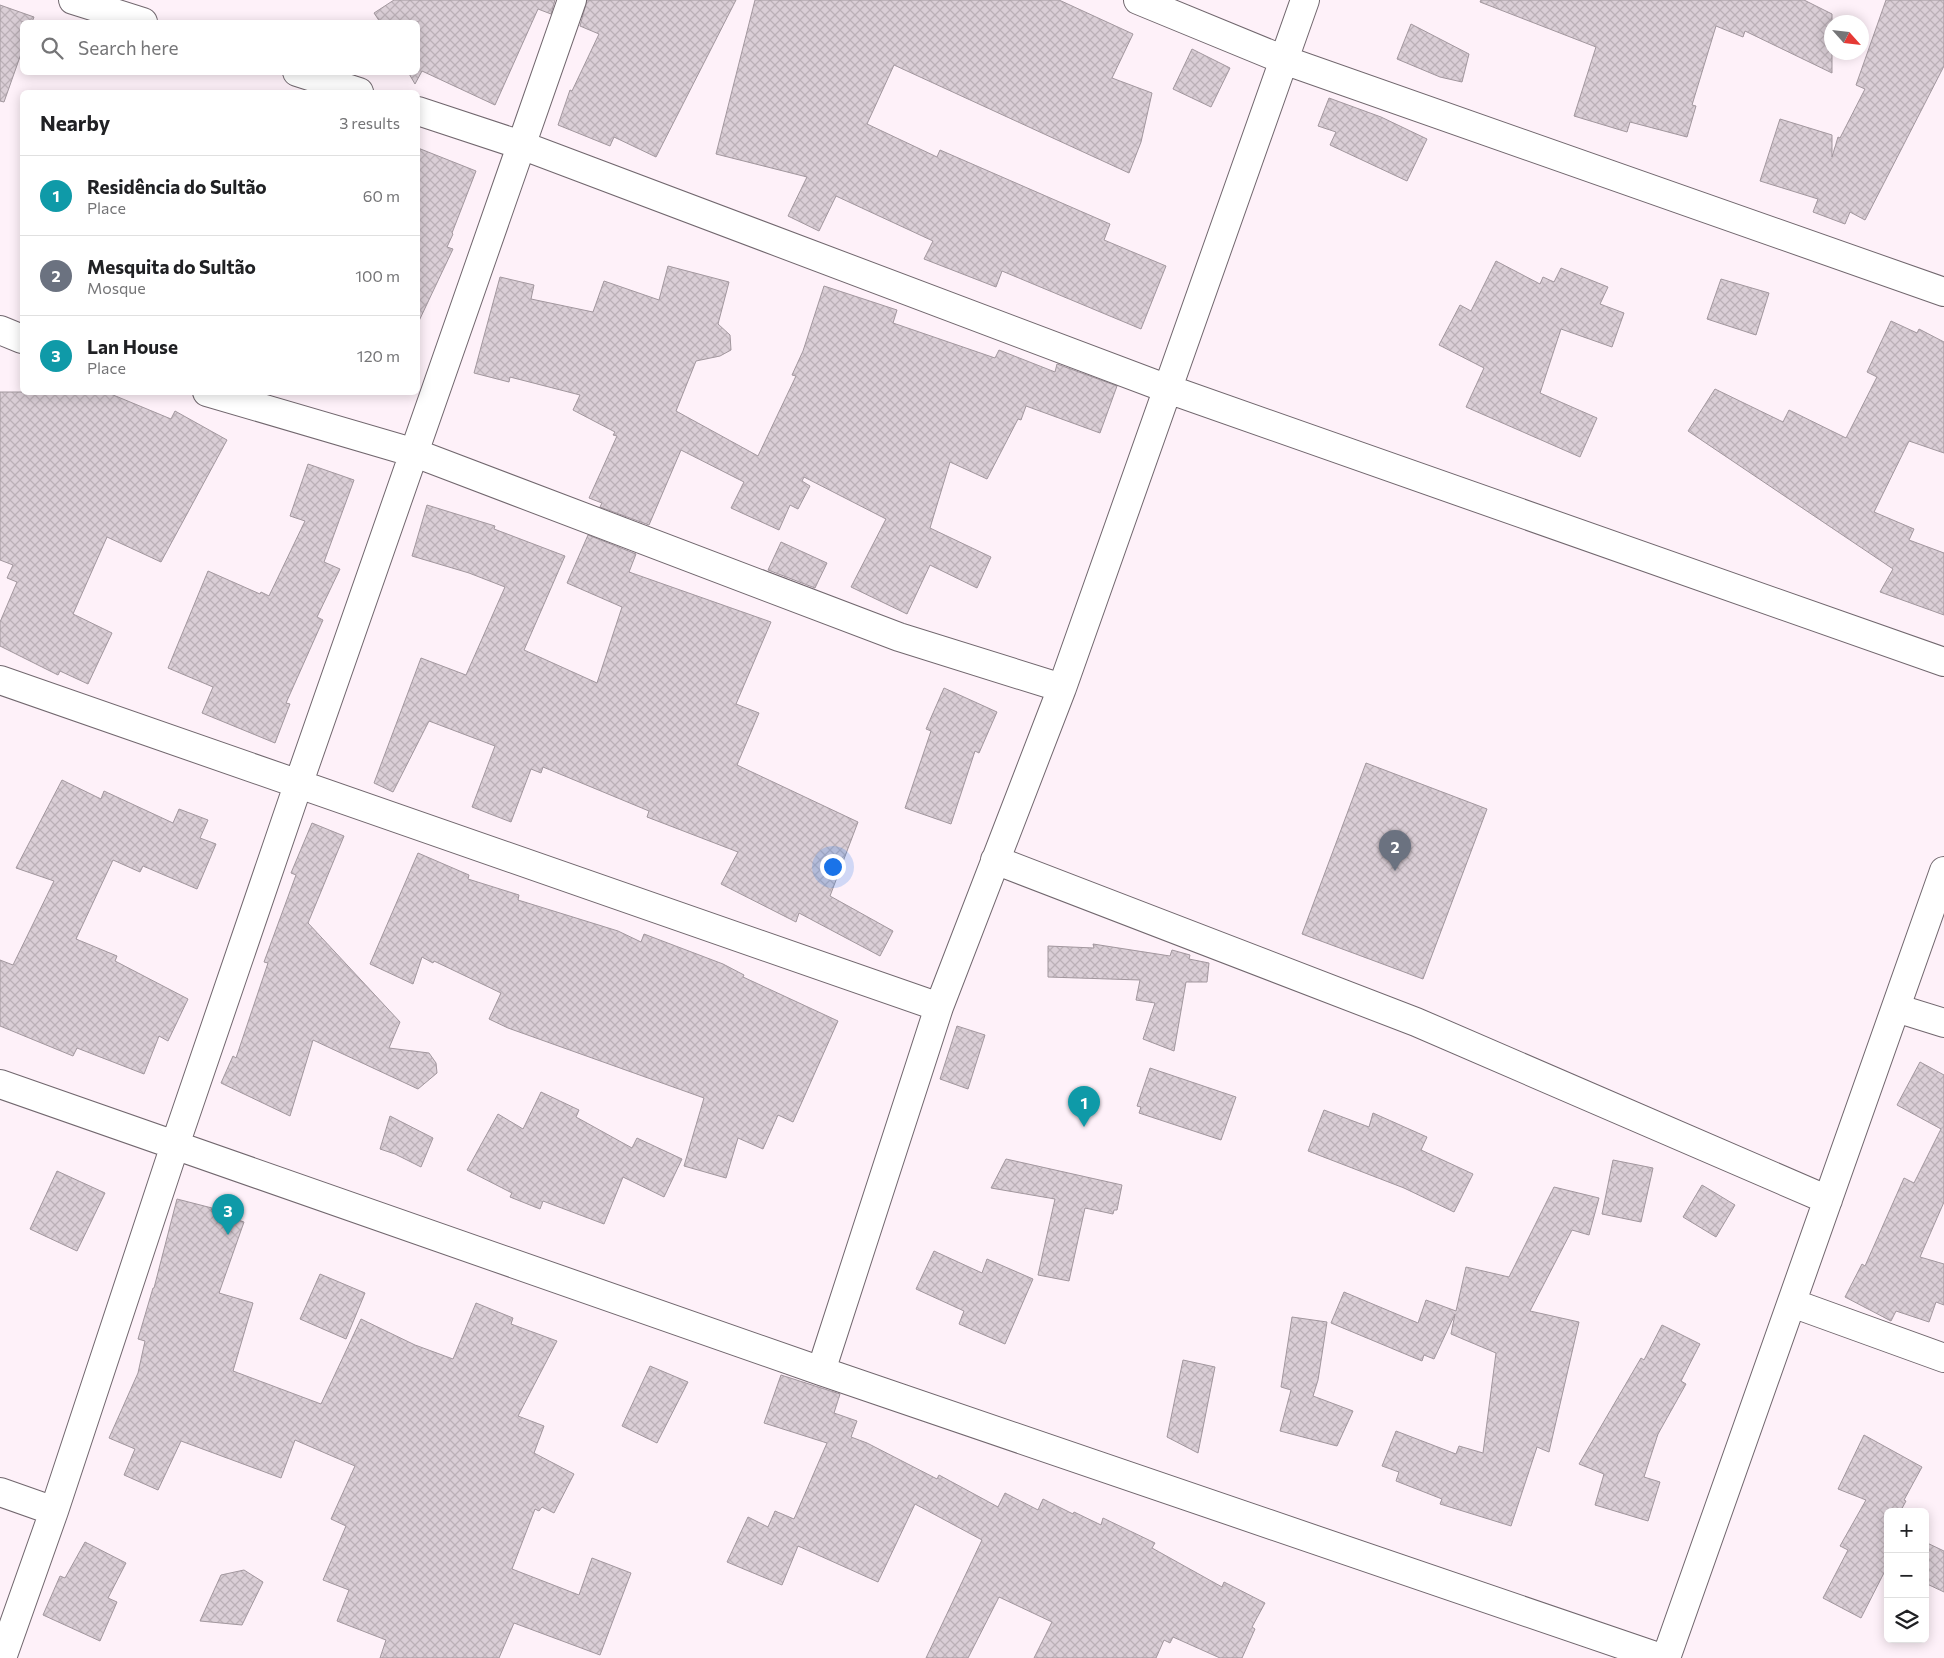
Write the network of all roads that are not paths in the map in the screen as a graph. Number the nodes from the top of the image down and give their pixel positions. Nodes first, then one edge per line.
1 (73, 0) edge
2 (572, 0) edge
3 (1138, 0) edge
4 (1305, 0) edge
5 (137, 20) edge
6 (1284, 60) junction
7 (306, 75) edge
8 (353, 90) edge
9 (420, 113) edge
10 (521, 145) junction
11 (1944, 292) edge
12 (0, 330) edge
13 (20, 338) edge
14 (1168, 389) junction
15 (217, 395) edge
16 (415, 453) junction
17 (1944, 662) edge
18 (0, 680) edge
19 (1062, 688) junction
20 (298, 784) junction
21 (995, 860) junction
22 (1944, 870) edge
23 (939, 1007) junction
24 (1896, 1008) junction
25 (1944, 1023) edge
26 (0, 1084) edge
27 (175, 1145) junction
28 (1828, 1200) junction
29 (1792, 1303) junction
30 (1944, 1358) edge
31 (821, 1371) junction
32 (0, 1492) edge
33 (54, 1511) junction
34 (2, 1658) edge
35 (1661, 1658) edge
36 (1666, 1658) edge

1 - 5 street
2 - 10 street
3 - 6 street
4 - 6 street
6 - 11 street
6 - 14 street
7 - 8 street
9 - 10 street
10 - 14 street
10 - 16 street
12 - 13 street
14 - 17 street
14 - 19 street
15 - 16 street
16 - 19 street
16 - 20 street
18 - 20 street
19 - 21 street
20 - 23 street
20 - 27 street
21 - 23 street
21 - 28 street
22 - 24 street
23 - 31 street
24 - 25 street
24 - 28 street
26 - 27 street
27 - 31 street
27 - 33 street
28 - 29 street
29 - 30 street
29 - 36 street
31 - 35 street
32 - 33 street
33 - 34 street

